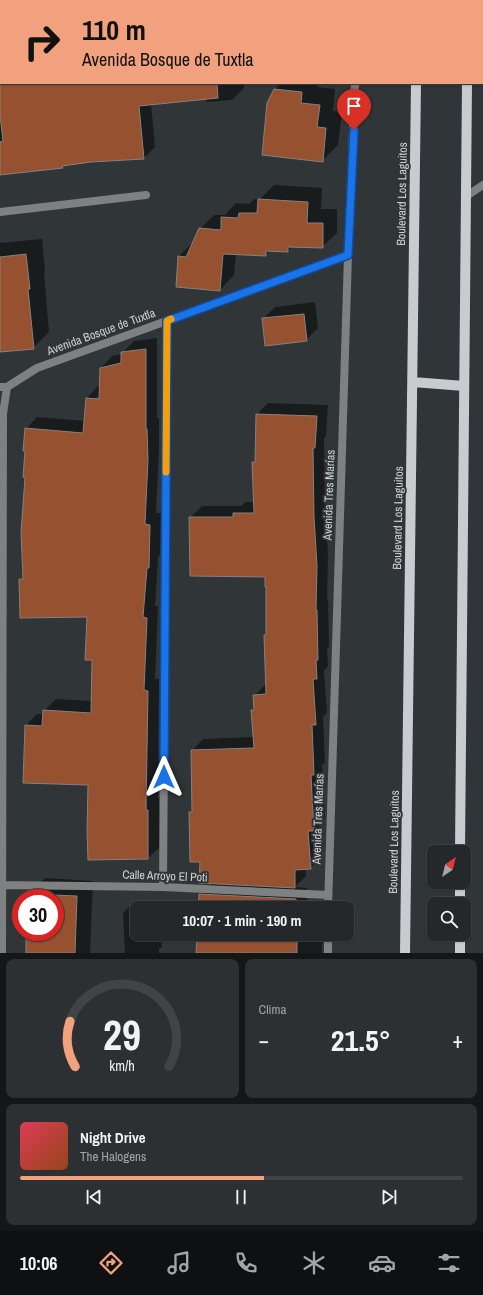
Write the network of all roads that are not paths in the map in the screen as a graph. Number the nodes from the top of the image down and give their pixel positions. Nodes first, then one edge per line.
1 (356, 84) edge
2 (416, 84) edge
3 (467, 84) edge
4 (483, 185) edge
5 (146, 195) dead end
6 (465, 197) junction
7 (0, 212) edge
8 (348, 255) junction
9 (167, 321) junction
10 (413, 382) junction
11 (464, 386) junction
12 (4, 387) edge
13 (1, 502) edge
14 (460, 845) edge
15 (2, 885) junction
16 (162, 888) junction
17 (328, 895) junction
18 (328, 901) edge
19 (328, 941) edge
20 (460, 941) edge
21 (2, 953) edge
22 (328, 953) edge
23 (406, 953) edge
24 (460, 953) edge

1 - 8 street, Avenida Tres Marías
2 - 10 main road, Boulevard Los Laguitos
3 - 6 main road
4 - 6 street
5 - 7 street
6 - 11 main road
8 - 9 street, Avenida Bosque de Tuxtla
8 - 17 street, Avenida Tres Marías
9 - 12 street, Avenida Bosque de Tuxtla
9 - 16 street
10 - 11 main road
10 - 23 main road, Boulevard Los Laguitos
11 - 14 main road
12 - 13 street
13 - 15 street
15 - 16 street, Calle Arroyo El Poti
15 - 21 street
16 - 17 street, Calle Arroyo El Poti
17 - 18 street, Avenida Tres Marías
19 - 22 street
20 - 24 main road

